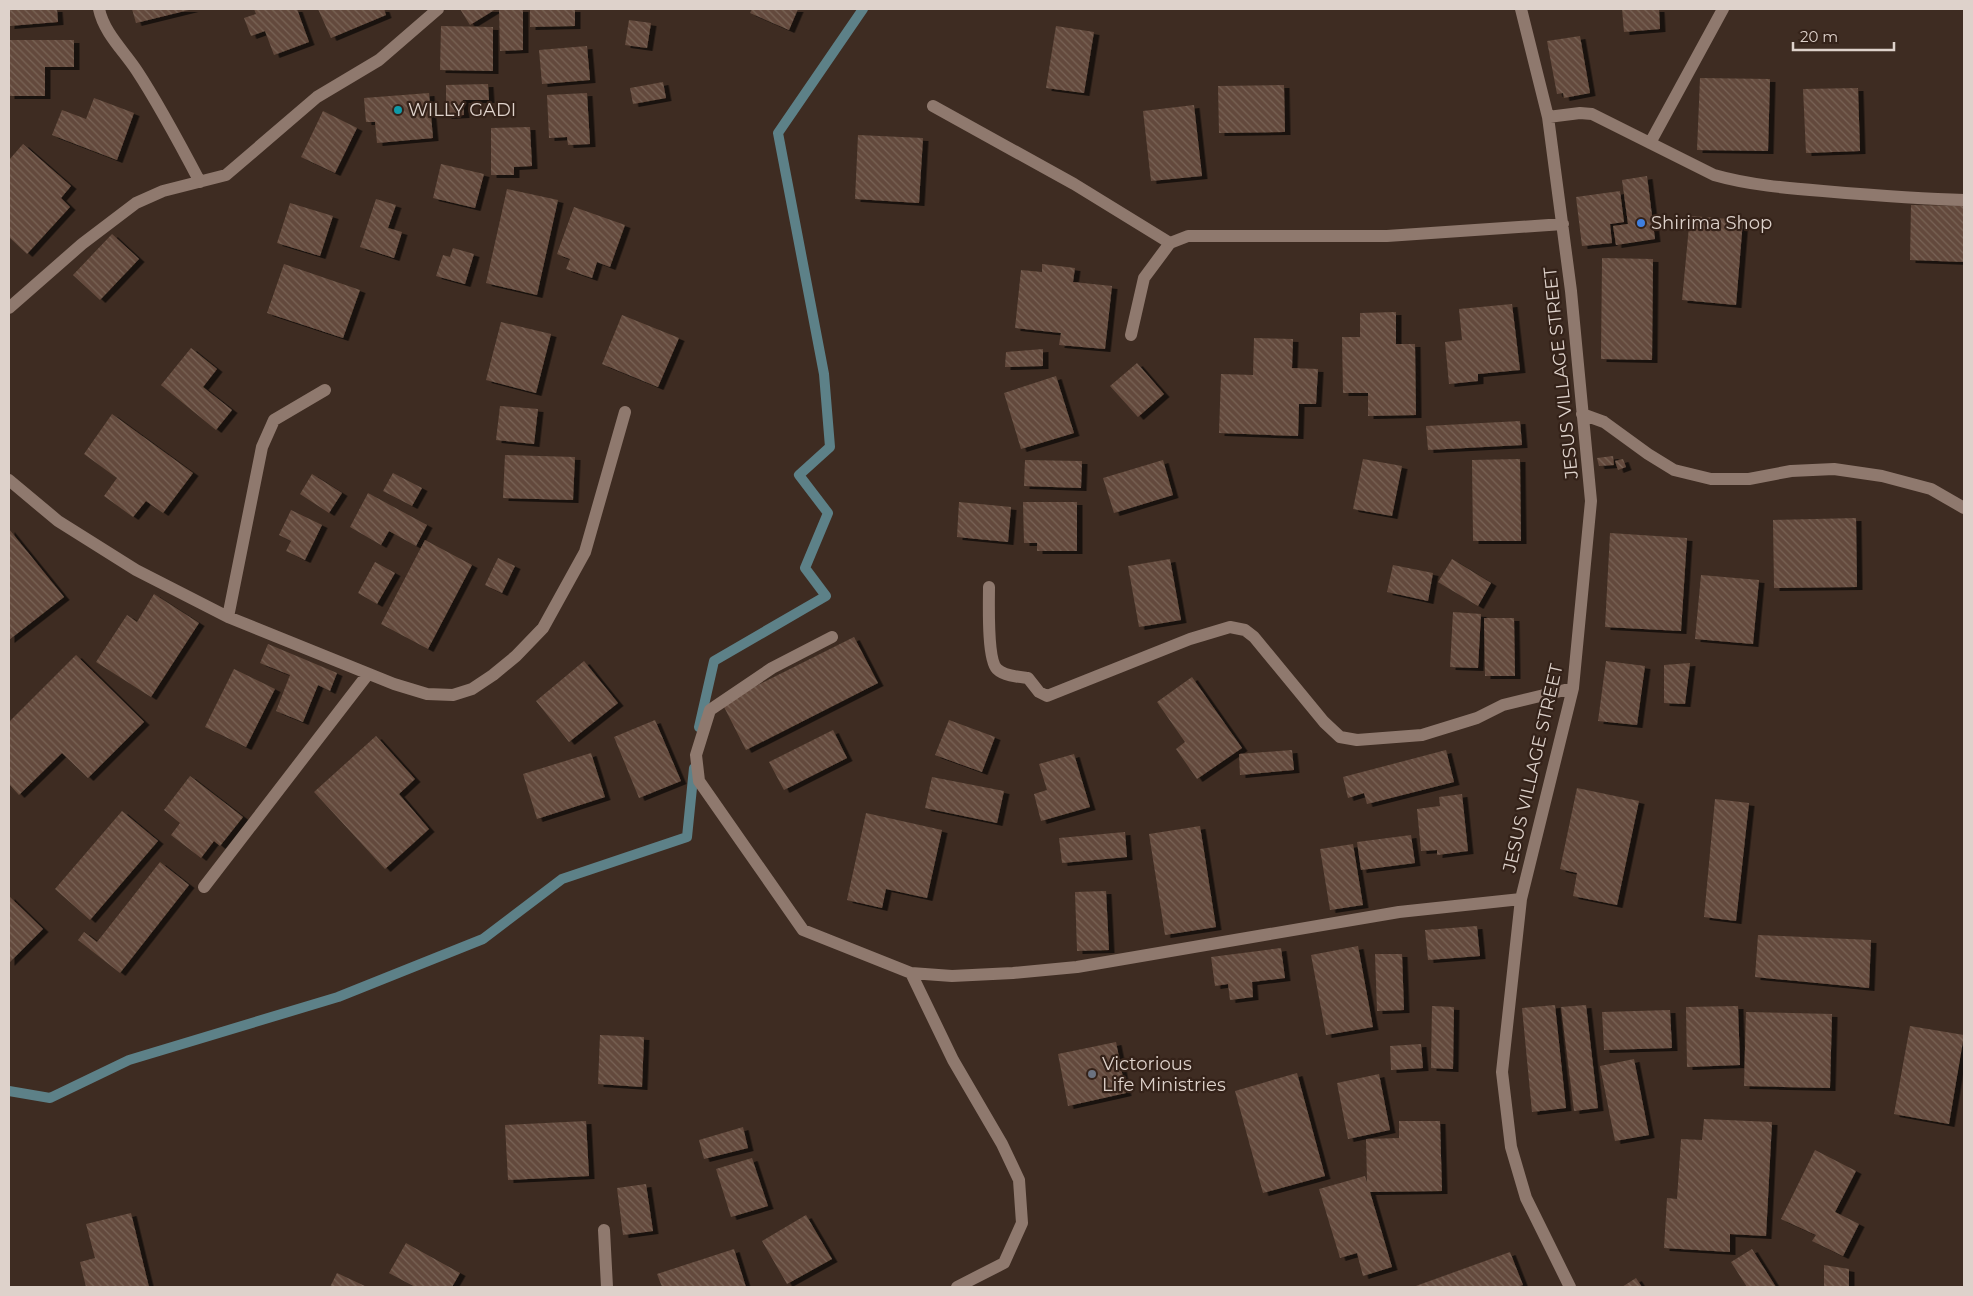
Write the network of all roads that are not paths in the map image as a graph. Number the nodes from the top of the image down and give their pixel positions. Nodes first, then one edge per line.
1 (99, 9) edge
2 (438, 9) edge
3 (1522, 9) edge
4 (1722, 9) edge
5 (933, 106) dead end
6 (1548, 117) junction
7 (1650, 143) junction
8 (200, 182) junction
9 (1964, 200) edge
10 (1563, 224) junction
11 (1170, 244) junction
12 (9, 308) edge
13 (1131, 335) dead end
14 (326, 390) dead end
15 (625, 412) dead end
16 (1582, 414) junction
17 (9, 480) edge
18 (1964, 508) edge
19 (988, 587) dead end
20 (228, 617) junction
21 (832, 637) dead end
22 (368, 674) junction
23 (1573, 688) junction
24 (204, 887) dead end
25 (1521, 900) junction
26 (911, 973) junction
27 (604, 1230) dead end
28 (607, 1287) edge
29 (957, 1287) edge
30 (1570, 1287) edge

1 - 8 street
2 - 8 street
3 - 6 street, JESUS VILLAGE STREET
4 - 7 street
5 - 11 street
6 - 7 street
6 - 10 street, JESUS VILLAGE STREET
7 - 9 street
8 - 12 street
10 - 11 street
10 - 16 street, JESUS VILLAGE STREET
11 - 13 street
14 - 20 street
15 - 22 street
16 - 18 street
16 - 23 street, JESUS VILLAGE STREET
17 - 20 street
19 - 23 street
20 - 22 street
21 - 26 street
22 - 24 street
23 - 25 street, JESUS VILLAGE STREET
25 - 26 street
25 - 30 street, JESUS VILLAGE STREET
26 - 29 street
27 - 28 street

